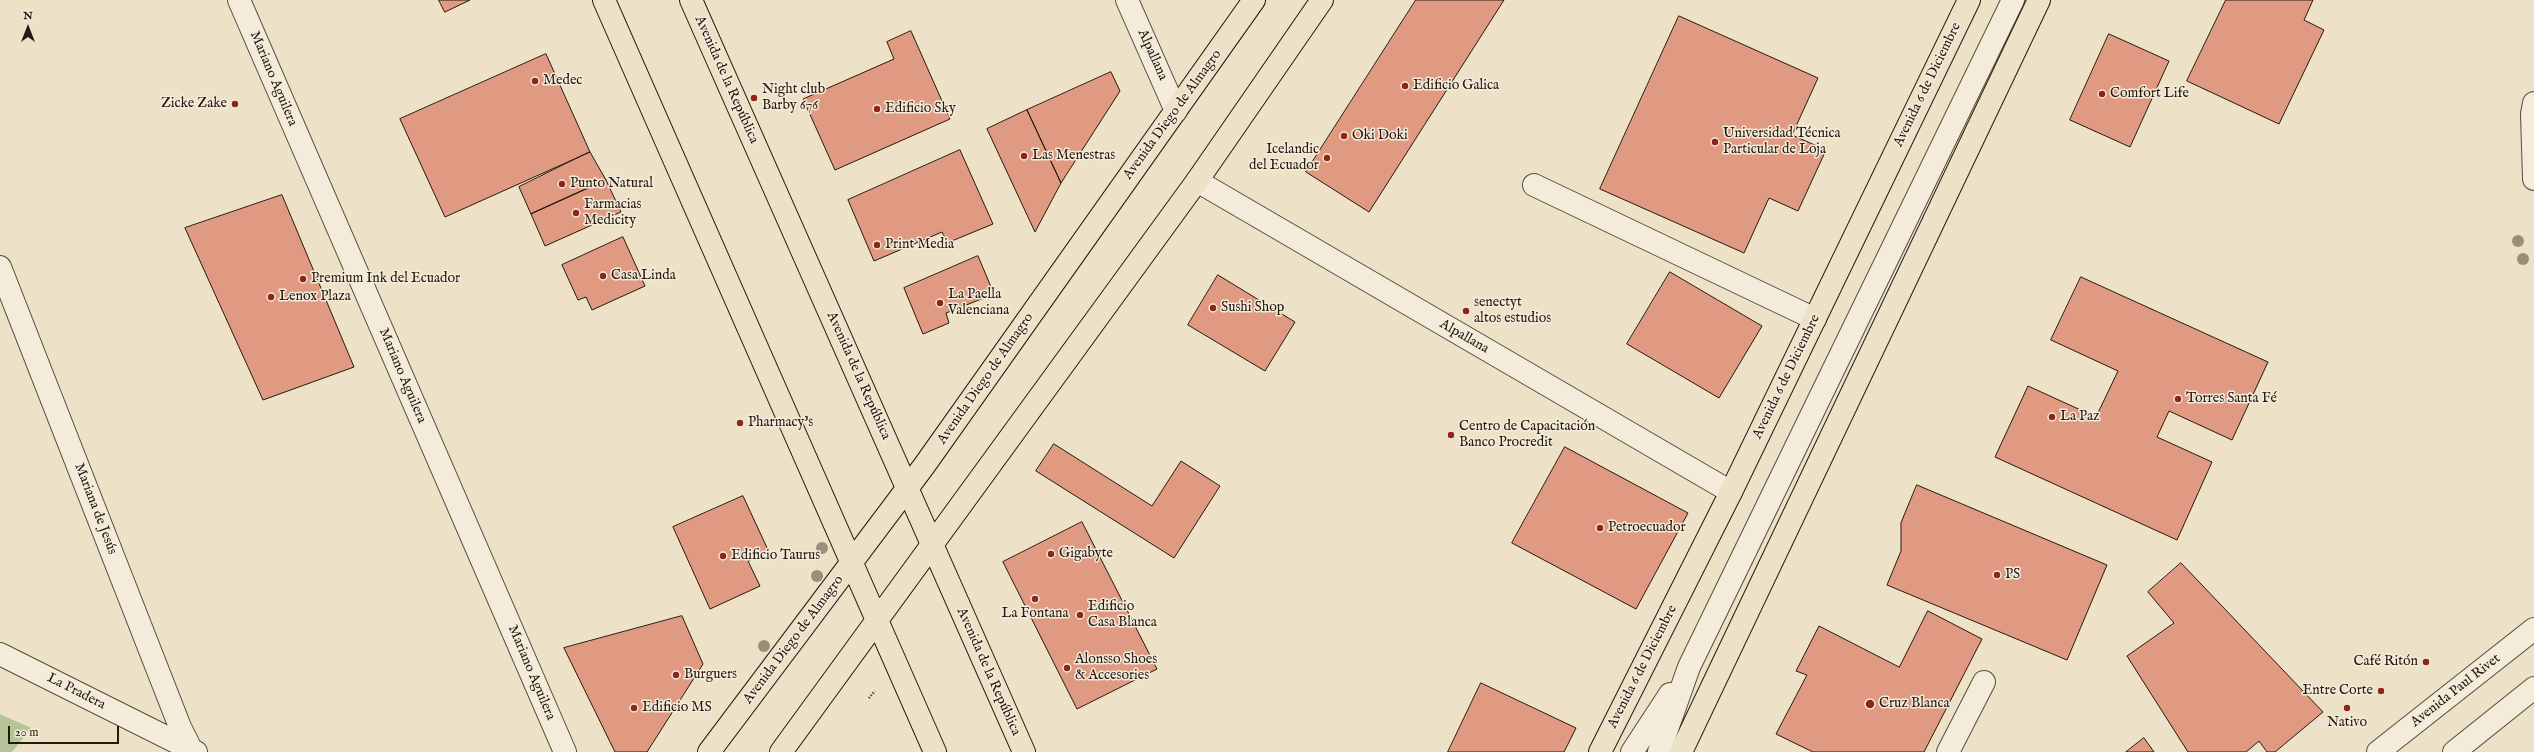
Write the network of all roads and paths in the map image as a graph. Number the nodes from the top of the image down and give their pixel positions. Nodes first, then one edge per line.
1 (239, 0) edge
2 (604, 0) edge
3 (691, 0) edge
4 (1127, 0) edge
5 (1254, 0) edge
6 (1322, 0) edge
7 (1969, 0) edge
8 (2013, 0) edge
9 (2039, 0) edge
10 (2534, 103) edge
11 (1176, 111) junction
12 (2534, 179) edge
13 (1197, 181) junction
14 (1534, 185) dead end
15 (0, 267) edge
16 (1815, 319) junction
17 (907, 488) junction
18 (1731, 492) junction
19 (933, 546) junction
20 (852, 563) junction
21 (878, 620) junction
22 (2534, 629) edge
23 (0, 654) edge
24 (1689, 667) junction
25 (1984, 682) dead end
26 (2534, 688) edge
27 (875, 691) dead end
28 (869, 698) dead end
29 (193, 751) edge
30 (565, 752) edge
31 (709, 752) edge
32 (781, 752) edge
33 (935, 752) edge
34 (1024, 752) edge
35 (1600, 752) edge
36 (1632, 752) edge
37 (1659, 752) edge
38 (1681, 752) edge
39 (1948, 752) edge
40 (2378, 752) edge
41 (2454, 752) edge

1 - 30 street, Mariano Aguilera
2 - 20 main road
3 - 17 main road, Avenida de la República
4 - 11 street, Alpallana
5 - 11 main road, Avenida Diego de Almagro
6 - 13 main road
7 - 16 main road, Avenida 6 de Diciembre
8 - 24 street
9 - 38 main road
10 - 12 street
11 - 17 main road, Avenida Diego de Almagro
13 - 18 street, Alpallana
13 - 19 main road
14 - 16 street
15 - 29 street, Mariana de Jesús
16 - 18 main road, Avenida 6 de Diciembre
17 - 19 main road, Avenida de la República
17 - 20 main road, Avenida Diego de Almagro
18 - 35 main road, Avenida 6 de Diciembre
19 - 21 main road
19 - 34 main road, Avenida de la República
20 - 21 main road
20 - 31 main road, Avenida Diego de Almagro
21 - 32 main road
21 - 33 main road
22 - 40 street, Avenida Paul Rivet
23 - 29 street, La Pradera
24 - 36 street
24 - 37 street
25 - 39 street
26 - 41 street
27 - 28 path

